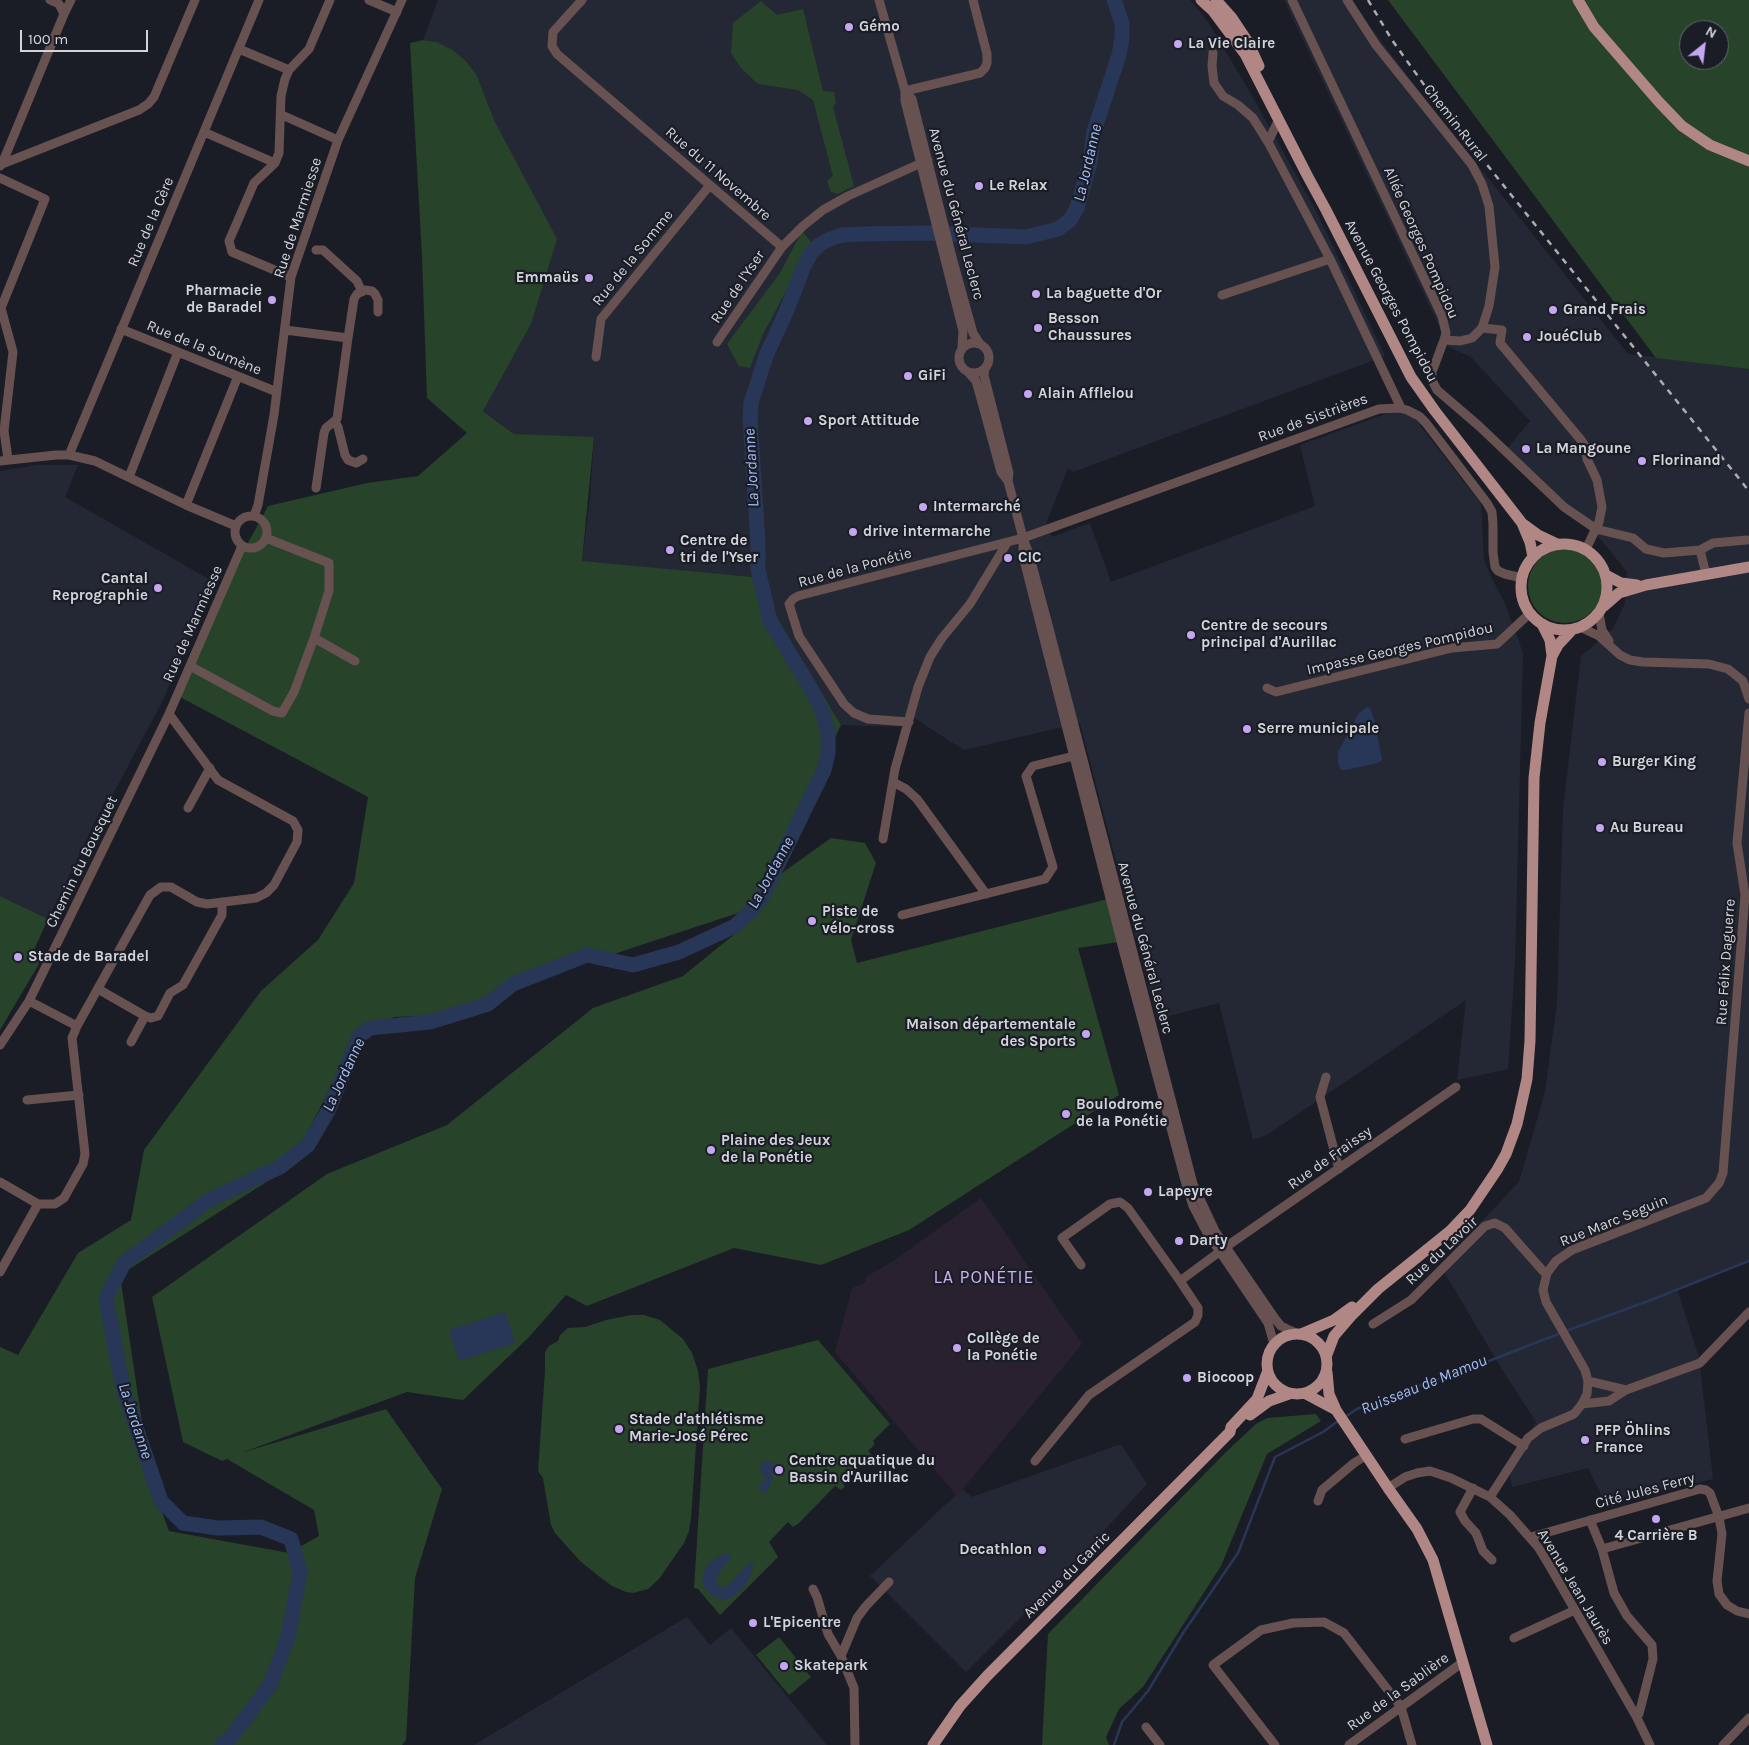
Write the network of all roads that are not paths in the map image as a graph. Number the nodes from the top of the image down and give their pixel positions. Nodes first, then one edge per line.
1 (50, 0) edge
2 (71, 0) edge
3 (195, 0) edge
4 (259, 0) edge
5 (330, 0) edge
6 (369, 0) edge
7 (402, 0) edge
8 (582, 0) edge
9 (879, 0) edge
10 (973, 0) edge
11 (1201, 0) edge
12 (1206, 0) edge
13 (1224, 0) edge
14 (1292, 0) edge
15 (1347, 0) edge
16 (1578, 0) edge
17 (1214, 5) edge
18 (397, 12) junction
19 (64, 14) junction
20 (1248, 42) junction
21 (238, 49) junction
22 (1213, 53) dead end
23 (290, 70) junction
24 (905, 91) junction
25 (282, 115) junction
26 (1279, 119) junction
27 (204, 132) junction
28 (338, 140) junction
29 (1268, 142) junction
30 (924, 161) junction
31 (1749, 161) edge
32 (275, 162) junction
33 (1, 163) edge
34 (0, 178) edge
35 (710, 185) junction
36 (1326, 210) junction
37 (782, 247) junction
38 (316, 250) dead end
39 (948, 255) junction
40 (1330, 259) junction
41 (291, 277) junction
42 (362, 292) junction
43 (1222, 296) dead end
44 (378, 312) dead end
45 (1482, 328) junction
46 (121, 329) junction
47 (285, 330) junction
48 (348, 338) junction
49 (1444, 340) junction
50 (717, 342) dead end
51 (980, 344) junction
52 (962, 348) junction
53 (178, 352) junction
54 (596, 357) dead end
55 (985, 368) junction
56 (968, 372) junction
57 (238, 376) junction
58 (277, 392) junction
59 (1401, 408) junction
60 (335, 422) junction
61 (68, 455) junction
62 (363, 459) dead end
63 (4, 460) edge
64 (129, 477) junction
65 (1008, 481) junction
66 (316, 488) dead end
67 (186, 505) junction
68 (254, 516) junction
69 (1522, 523) junction
70 (236, 526) junction
71 (1596, 529) junction
72 (266, 538) junction
73 (1023, 538) junction
74 (1746, 540) dead end
75 (1007, 543) junction
76 (1557, 544) junction
77 (242, 546) junction
78 (1586, 549) junction
79 (1700, 550) junction
80 (1533, 557) junction
81 (1749, 567) edge
82 (1706, 574) junction
83 (1606, 575) junction
84 (1522, 578) junction
85 (1646, 585) junction
86 (1601, 610) junction
87 (1530, 613) junction
88 (1542, 624) junction
89 (1576, 629) junction
90 (314, 638) junction
91 (1617, 651) junction
92 (1552, 656) junction
93 (354, 661) dead end
94 (190, 666) junction
95 (1267, 688) dead end
96 (1749, 699) edge
97 (1749, 713) edge
98 (169, 714) junction
99 (909, 722) junction
100 (1074, 756) junction
101 (210, 768) junction
102 (893, 782) junction
103 (188, 808) dead end
104 (884, 839) dead end
105 (986, 894) junction
106 (222, 902) junction
107 (902, 915) dead end
108 (1749, 966) edge
109 (1740, 969) junction
110 (98, 989) junction
111 (30, 1001) junction
112 (145, 1016) junction
113 (77, 1026) junction
114 (131, 1042) dead end
115 (0, 1046) edge
116 (1326, 1077) dead end
117 (1456, 1088) dead end
118 (79, 1095) junction
119 (27, 1100) dead end
120 (1339, 1169) junction
121 (0, 1182) edge
122 (1719, 1183) joint
123 (38, 1204) junction
124 (1223, 1249) junction
125 (1081, 1265) dead end
126 (0, 1272) edge
127 (1547, 1273) junction
128 (1180, 1281) junction
129 (1378, 1289) junction
130 (1749, 1312) edge
131 (1373, 1324) dead end
132 (1299, 1334) junction
133 (1274, 1344) junction
134 (1326, 1357) junction
135 (1326, 1372) junction
136 (1267, 1373) junction
137 (1588, 1381) junction
138 (1626, 1390) junction
139 (1289, 1394) junction
140 (1306, 1394) junction
141 (1582, 1404) junction
142 (1336, 1410) junction
143 (1230, 1432) junction
144 (1405, 1439) dead end
145 (1524, 1446) junction
146 (1367, 1455) junction
147 (1035, 1460) dead end
148 (1388, 1488) junction
149 (1473, 1488) junction
150 (1490, 1497) junction
151 (1318, 1501) dead end
152 (1749, 1508) edge
153 (1720, 1517) junction
154 (1590, 1520) junction
155 (1531, 1538) junction
156 (1602, 1549) junction
157 (1492, 1560) dead end
158 (889, 1582) dead end
159 (813, 1589) dead end
160 (1575, 1610) junction
161 (1749, 1614) edge
162 (1514, 1638) dead end
163 (842, 1656) junction
164 (1463, 1662) junction
165 (1401, 1707) junction
166 (1636, 1716) junction
167 (1749, 1718) edge
168 (1146, 1727) dead end
169 (855, 1745) edge
170 (933, 1745) edge
171 (1160, 1745) edge
172 (1275, 1745) edge
173 (1349, 1745) edge
174 (1412, 1745) edge
175 (1487, 1745) edge
176 (1650, 1745) edge
177 (1723, 1745) edge

1 - 19 street
2 - 19 street
3 - 33 street
4 - 21 street, Rue de la Cère
5 - 23 street
6 - 18 street
7 - 18 street, Rue de Marmiesse
8 - 35 street, Rue du 11 Novembre
9 - 24 street, Avenue du Général Leclerc
10 - 24 street
11 - 17 main road, Avenue Georges Pompidou
12 - 17 main road
13 - 20 street
14 - 49 street, Allée Georges Pompidou
15 - 45 street, Chemin Rural
16 - 31 main road
17 - 20 main road, Avenue Georges Pompidou
17 - 26 main road, Avenue Georges Pompidou
18 - 28 street, Rue de Marmiesse
19 - 33 street
20 - 36 main road, Avenue Georges Pompidou
21 - 23 street
21 - 27 street, Rue de la Cère
22 - 29 street
23 - 25 street
24 - 30 street, Avenue du Général Leclerc
25 - 28 street
25 - 32 street
26 - 29 street
26 - 36 main road, Avenue Georges Pompidou
27 - 32 street
27 - 46 street, Rue de la Cère
28 - 41 street, Rue de Marmiesse
29 - 40 street
30 - 37 street
30 - 39 street, Avenue du Général Leclerc
32 - 41 street
34 - 63 street
35 - 37 street, Rue du 11 Novembre
35 - 54 street, Rue de la Somme
36 - 69 main road, Avenue Georges Pompidou
37 - 50 street, Rue de l'Yser
38 - 42 street
39 - 51 street, Avenue du Général Leclerc
39 - 52 street, Avenue du Général Leclerc
40 - 43 street
40 - 59 street
41 - 47 street, Rue de Marmiesse
42 - 44 street
42 - 48 street
45 - 49 street
45 - 71 street
46 - 53 street, Rue de la Sumène
46 - 61 street, Rue de la Cère
47 - 48 street
47 - 58 street, Rue de Marmiesse
48 - 60 street
49 - 71 street, Allée Georges Pompidou
51 - 52 street
51 - 55 street, Avenue du Général Leclerc
52 - 56 street, Avenue du Général Leclerc
53 - 57 street, Rue de la Sumène
53 - 64 street
55 - 56 street
55 - 65 street, Avenue du Général Leclerc
56 - 65 street, Avenue du Général Leclerc
57 - 58 street, Rue de la Sumène
57 - 67 street
58 - 68 street, Rue de Marmiesse
59 - 73 street, Rue de Sistrières
59 - 84 street
60 - 62 street
60 - 66 street
61 - 63 street
61 - 64 street
64 - 67 street
65 - 73 street, Avenue du Général Leclerc
67 - 70 street
68 - 70 street
68 - 72 street
69 - 76 main road
69 - 80 main road
70 - 77 street
71 - 78 street
71 - 79 street
72 - 77 street
72 - 90 street
73 - 75 street, Rue de la Ponétie
73 - 100 street, Avenue du Général Leclerc
73 - 124 street, Avenue du Général Leclerc
74 - 79 street
75 - 99 street
75 - 99 street, Rue de la Ponétie
76 - 78 main road
76 - 80 main road
77 - 94 street, Rue de Marmiesse
78 - 83 main road
79 - 82 street
80 - 84 main road
81 - 82 main road
82 - 85 main road
83 - 85 main road
83 - 86 main road
84 - 87 main road
85 - 86 main road
86 - 89 main road
86 - 91 street
87 - 88 main road
87 - 95 street, Impasse Georges Pompidou
88 - 89 main road
88 - 92 main road
89 - 91 street
89 - 92 main road
90 - 93 street
90 - 94 street
91 - 96 street
92 - 129 main road
94 - 98 street, Rue de Marmiesse
97 - 109 street, Rue Félix Daguerre
98 - 101 street
98 - 111 street, Chemin du Bousquet
99 - 102 street
100 - 105 street
100 - 124 street, Avenue du Général Leclerc
101 - 103 street
101 - 106 street
102 - 104 street
102 - 105 street
105 - 107 street
106 - 110 street
106 - 112 street
108 - 109 street
109 - 122 street, Rue Félix Daguerre
110 - 112 street
110 - 113 street
111 - 113 street
111 - 115 street, Chemin du Bousquet
112 - 114 street
113 - 118 street
116 - 120 street
117 - 120 street, Rue de Fraissy
118 - 119 street
118 - 123 street
120 - 124 street, Rue de Fraissy
121 - 123 street
122 - 127 street, Rue Marc Seguin
123 - 126 street
124 - 128 street, Rue de Fraissy
124 - 132 street, Avenue du Général Leclerc
124 - 133 street, Avenue du Général Leclerc
125 - 128 street
127 - 131 street, Rue du Lavoir
127 - 137 street
128 - 147 street
129 - 132 main road
129 - 134 main road
130 - 138 street
132 - 133 main road
132 - 134 main road
133 - 136 main road
134 - 135 main road
135 - 140 main road
135 - 142 main road
136 - 139 main road
136 - 143 main road, Avenue du Garric
137 - 138 street
137 - 141 street
138 - 141 street
139 - 140 main road
139 - 143 main road, Avenue du Garric
140 - 142 main road
141 - 145 street
142 - 146 main road
143 - 170 main road, Avenue du Garric
144 - 145 street
145 - 150 street
146 - 148 main road
146 - 151 street
148 - 149 street, Avenue Jean Jaurès
148 - 164 main road
149 - 150 street, Avenue Jean Jaurès
149 - 157 street
150 - 155 street, Avenue Jean Jaurès
152 - 153 street
153 - 154 street, Cité Jules Ferry
153 - 156 street
153 - 161 street, Cité Jules Ferry
154 - 155 street, Cité Jules Ferry
154 - 156 street, Cité Jules Ferry
155 - 160 street, Avenue Jean Jaurès
156 - 166 street, Cité Jules Ferry
158 - 163 street
159 - 163 street
160 - 162 street
160 - 166 street, Avenue Jean Jaurès
163 - 169 street
164 - 165 street, Rue de la Sablière
164 - 175 main road
165 - 172 street
165 - 173 street, Rue de la Sablière
165 - 174 street
166 - 176 street, Avenue Jean Jaurès
167 - 177 street
168 - 171 street

